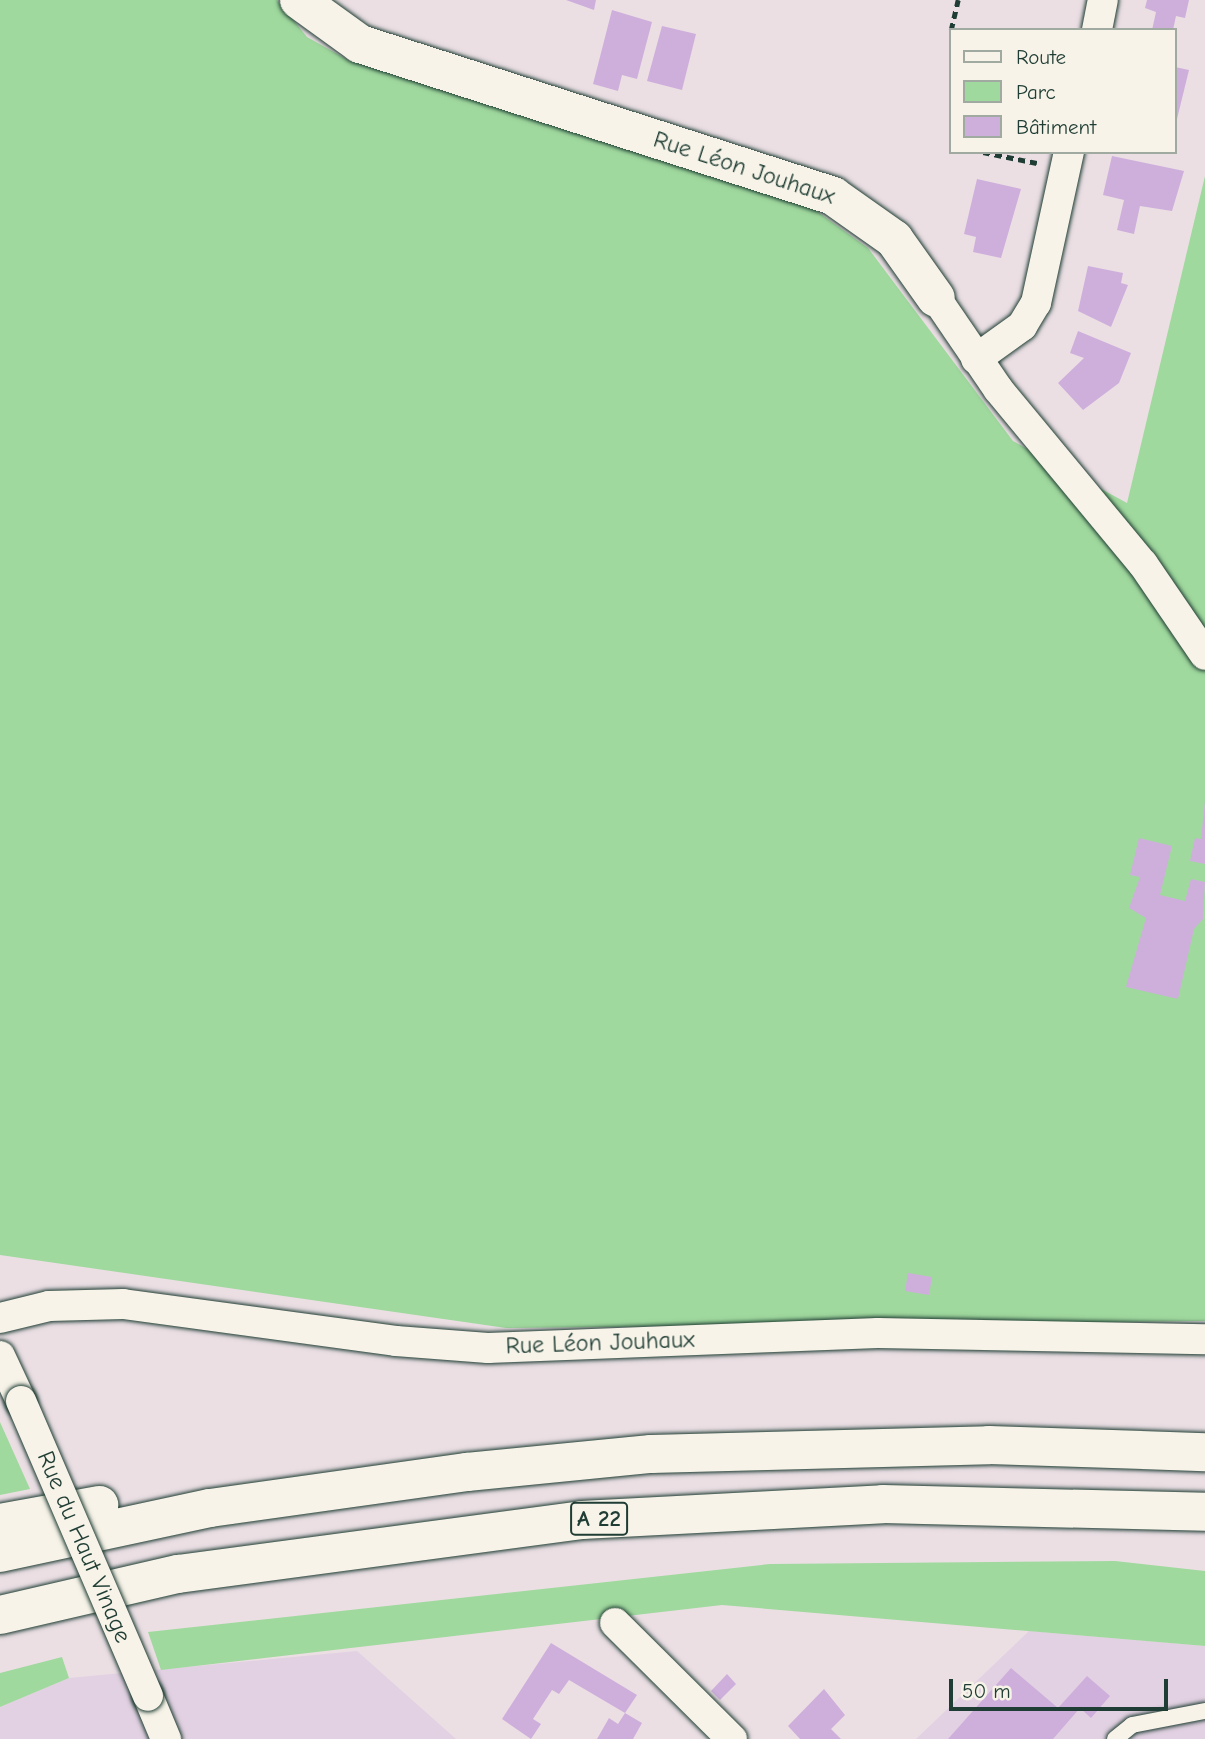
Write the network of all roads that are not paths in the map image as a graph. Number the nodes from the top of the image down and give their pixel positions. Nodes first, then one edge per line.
1 (299, 0) edge
2 (1103, 0) edge
3 (1097, 28) edge
4 (1067, 160) edge
5 (936, 298) joint
6 (976, 359) junction
7 (1205, 655) edge
8 (0, 1318) edge
9 (1205, 1339) edge
10 (0, 1356) edge
11 (1205, 1452) edge
12 (311, 1493) junction
13 (1205, 1512) edge
14 (0, 1523) edge
15 (0, 1553) edge
16 (0, 1615) edge
17 (615, 1623) dead end
18 (1205, 1711) edge
19 (166, 1739) edge
20 (732, 1739) edge
21 (1115, 1739) edge

1 - 5 main road, Rue Léon Jouhaux
2 - 3 street
4 - 6 street
5 - 6 street, Rue Léon Jouhaux
6 - 7 street, Rue Léon Jouhaux
8 - 9 street, Rue Léon Jouhaux
10 - 19 street, Rue du Haut Vinage, bridge
11 - 12 main road
12 - 14 main road
12 - 15 main road
13 - 16 main road, A 22
17 - 20 street
18 - 21 lane

